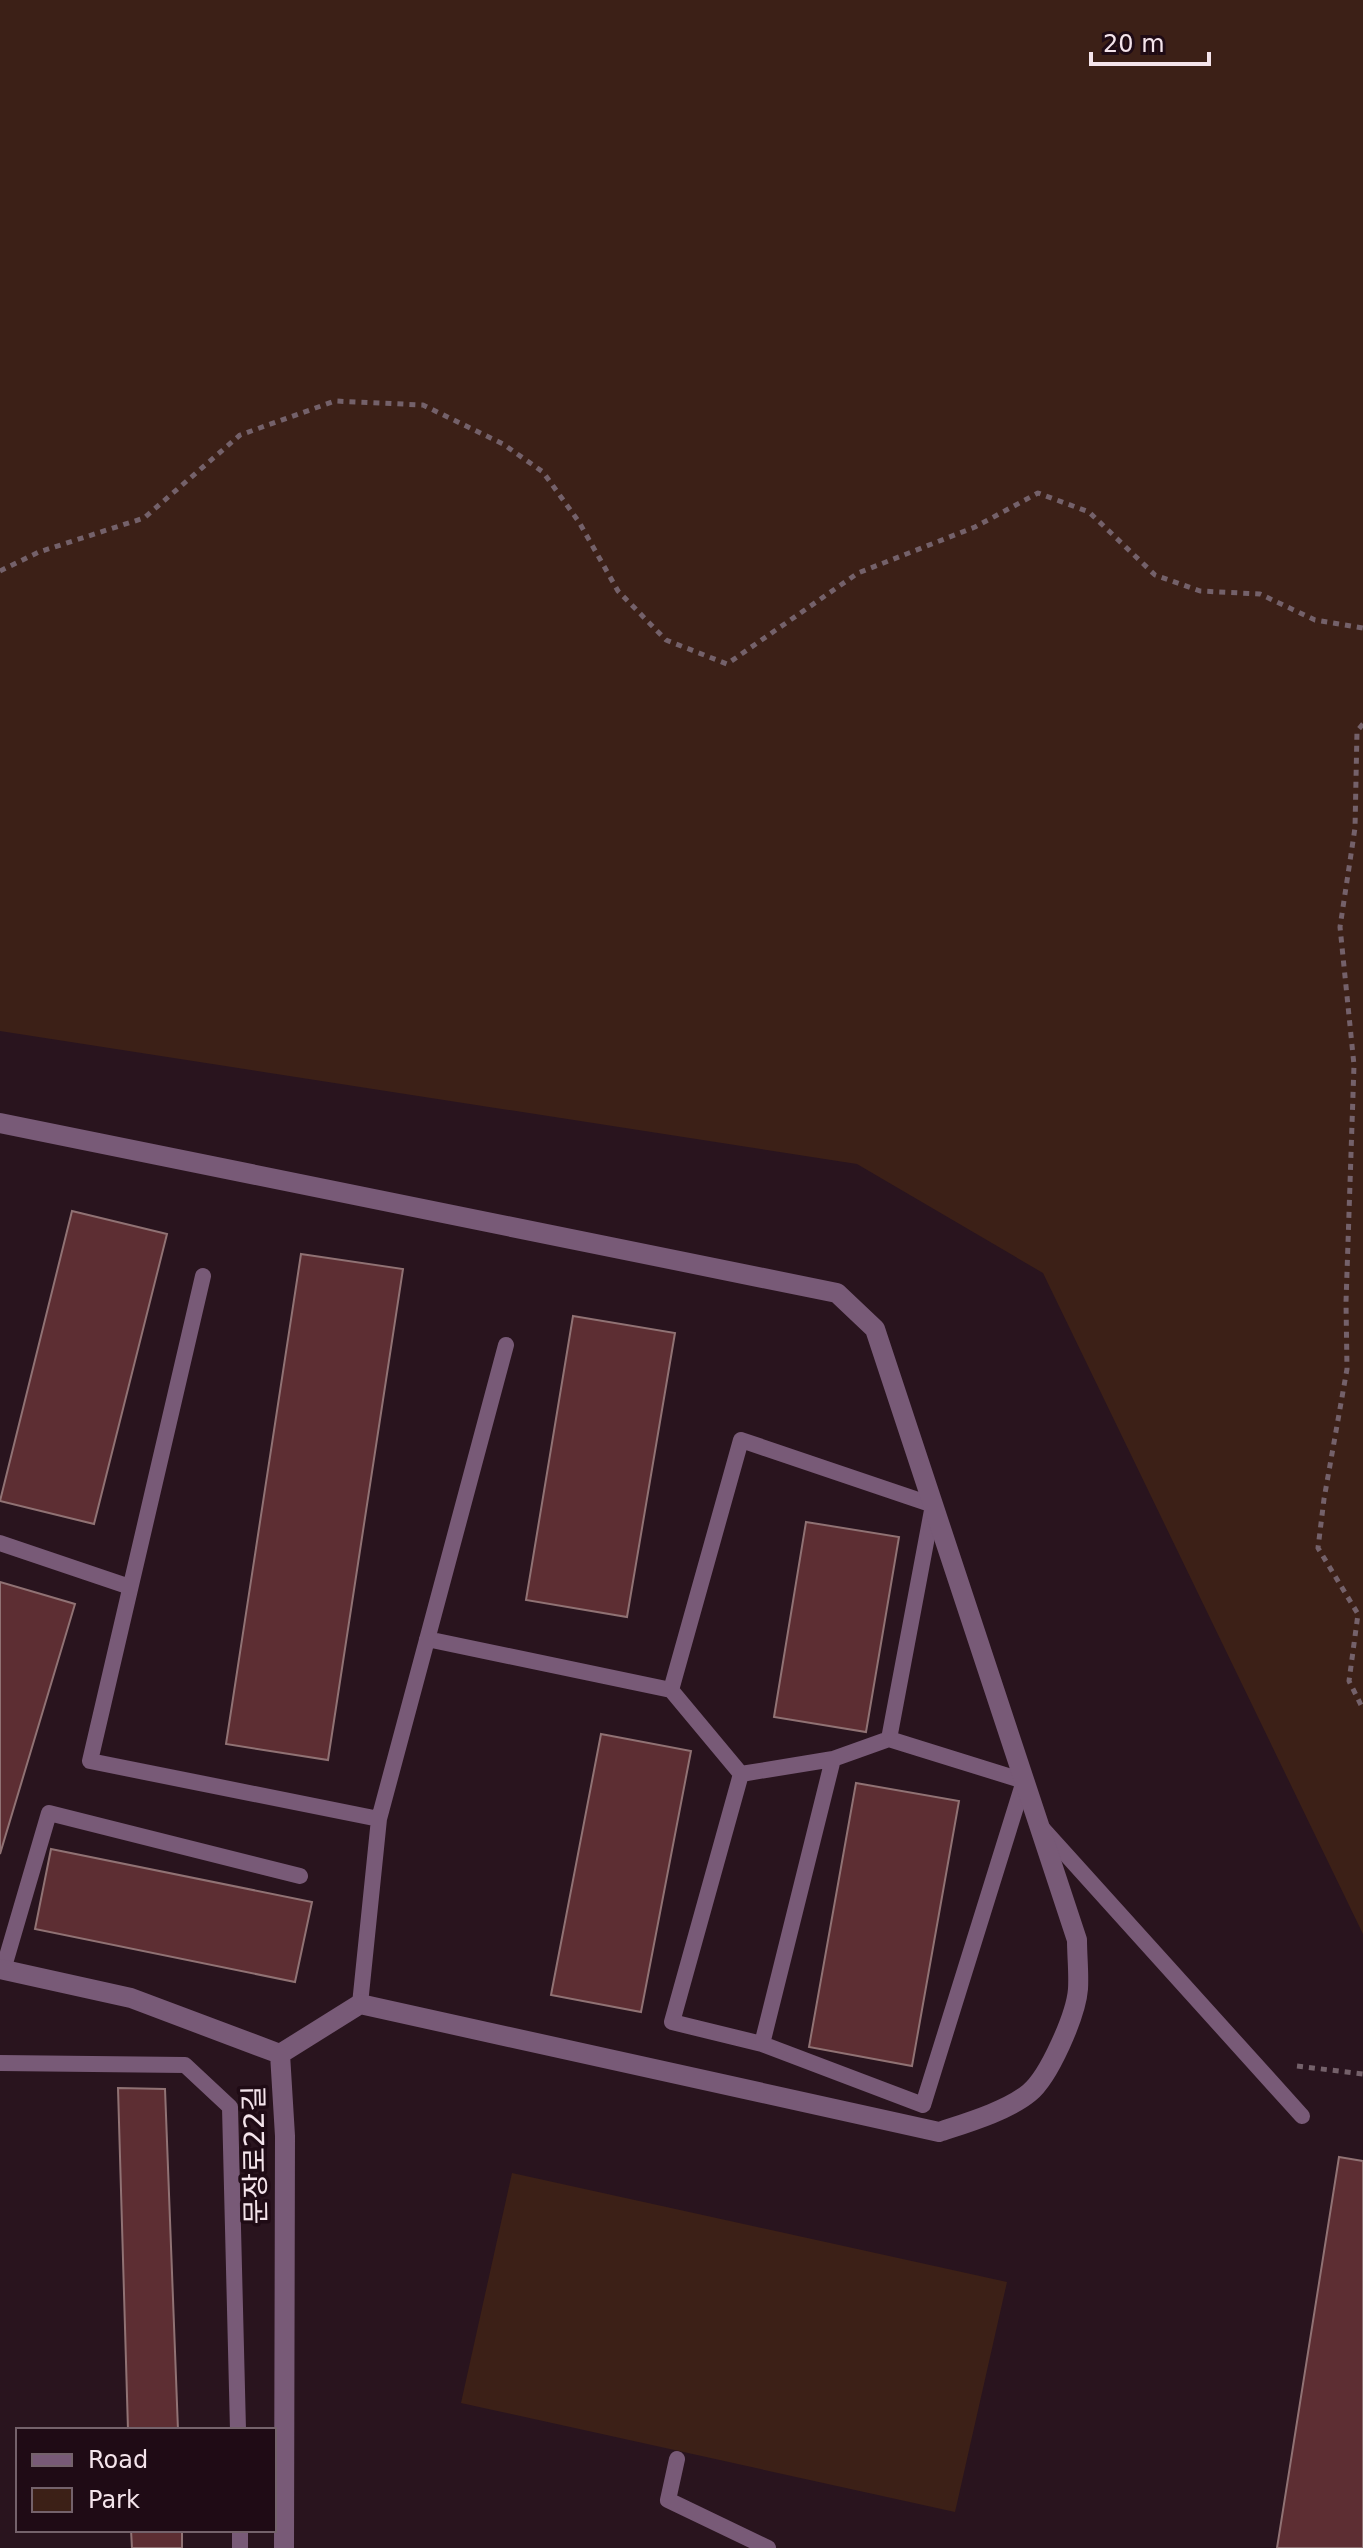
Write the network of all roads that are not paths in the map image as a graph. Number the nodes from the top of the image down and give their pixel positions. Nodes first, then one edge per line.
1 (0, 1123) edge
2 (203, 1276) dead end
3 (506, 1345) dead end
4 (933, 1505) junction
5 (0, 1543) edge
6 (130, 1587) junction
7 (427, 1639) junction
8 (671, 1690) junction
9 (889, 1739) junction
10 (833, 1759) junction
11 (741, 1774) junction
12 (1024, 1781) junction
13 (379, 1819) junction
14 (1039, 1824) junction
15 (300, 1876) dead end
16 (2, 1969) edge
17 (360, 2004) junction
18 (762, 2044) junction
19 (280, 2054) junction
20 (0, 2063) edge
21 (1302, 2116) dead end
22 (238, 2428) edge
23 (677, 2459) dead end
24 (284, 2548) edge
25 (768, 2548) edge

1 - 4 street
2 - 6 lane
3 - 7 lane
4 - 8 lane
4 - 9 lane
4 - 12 street
5 - 6 lane
6 - 13 lane
7 - 8 lane
7 - 13 lane
8 - 11 lane
9 - 10 lane
9 - 12 lane
10 - 11 lane
10 - 18 lane
11 - 18 lane
12 - 14 street
12 - 18 lane
13 - 17 lane
14 - 17 street
14 - 21 lane
15 - 16 lane
16 - 19 street, 문장로22길
17 - 19 street
19 - 24 street, 문장로22길
20 - 22 lane
23 - 25 lane

